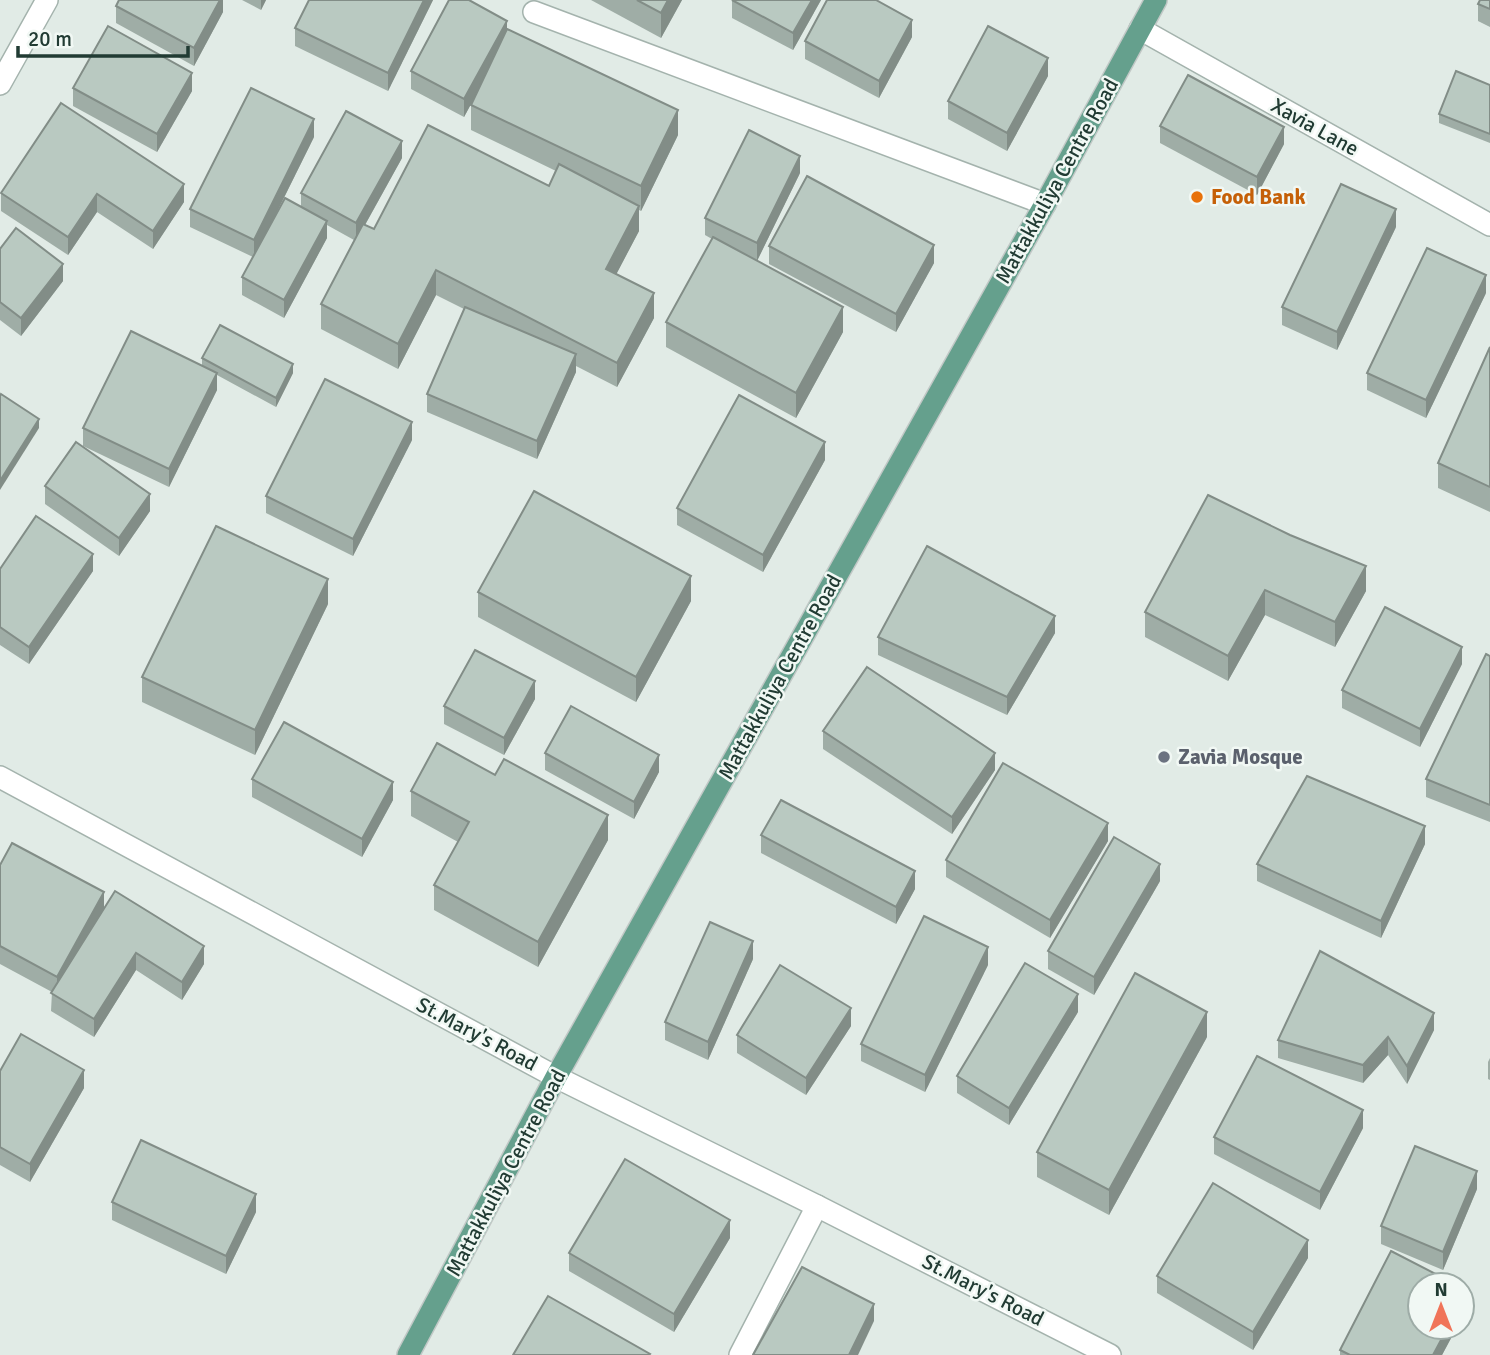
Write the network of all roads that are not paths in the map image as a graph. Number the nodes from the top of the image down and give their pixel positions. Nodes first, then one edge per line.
1 (47, 0) edge
2 (1156, 0) edge
3 (534, 12) dead end
4 (1140, 29) junction
5 (0, 83) edge
6 (1045, 204) junction
7 (1490, 225) edge
8 (0, 776) edge
9 (556, 1077) junction
10 (817, 1206) junction
11 (408, 1355) edge
12 (740, 1355) edge
13 (1110, 1355) edge

1 - 5 street
2 - 4 main road, Mattakkuliya Centre Road
3 - 6 street
4 - 6 main road, Mattakkuliya Centre Road
4 - 7 street, Xavia Lane
6 - 9 main road, Mattakkuliya Centre Road
8 - 9 street, St.Mary's Road
9 - 10 street, St.Mary's Road
9 - 11 main road, Mattakkuliya Centre Road
10 - 12 street
10 - 13 street, St.Mary's Road

